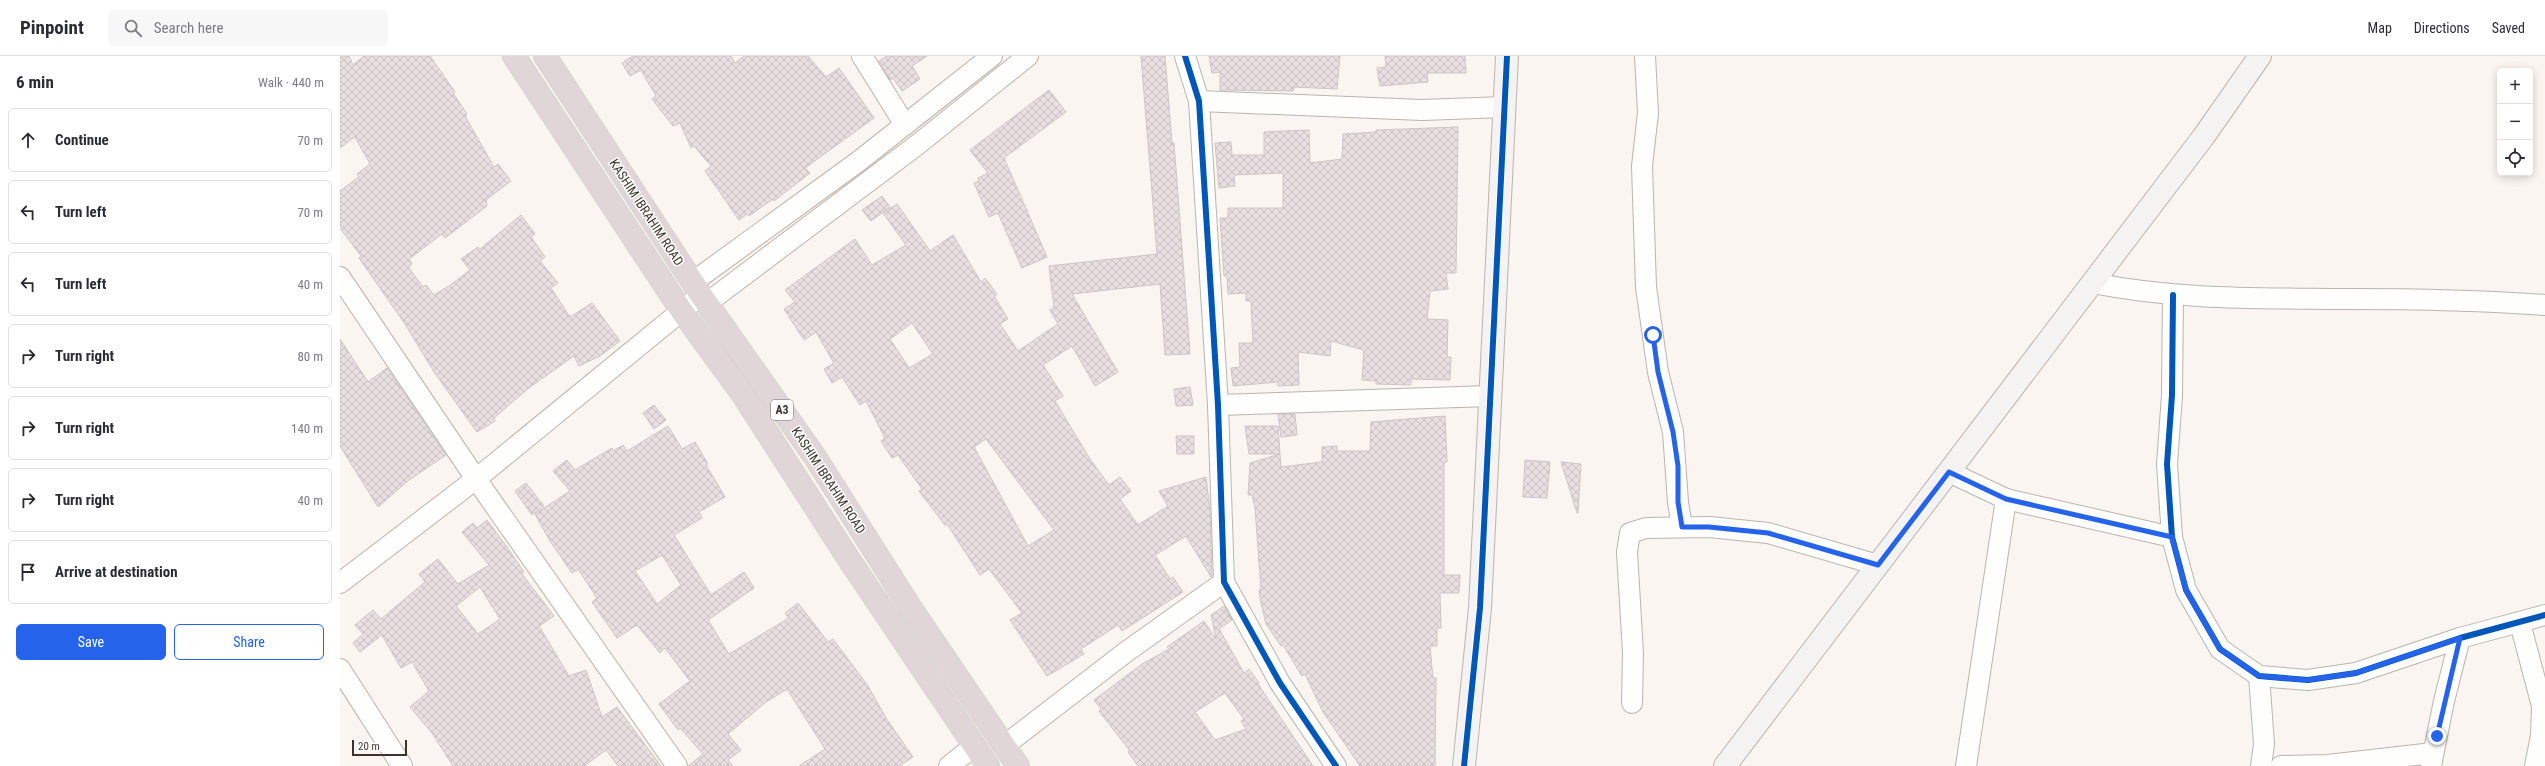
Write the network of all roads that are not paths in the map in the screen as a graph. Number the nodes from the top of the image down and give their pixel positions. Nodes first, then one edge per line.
1 (514, 56) edge
2 (545, 56) edge
3 (862, 56) edge
4 (992, 56) edge
5 (1028, 56) edge
6 (1185, 56) edge
7 (1507, 56) edge
8 (1645, 56) edge
9 (2260, 56) edge
10 (1199, 102) junction
11 (1505, 107) junction
12 (905, 124) junction
13 (340, 277) edge
14 (2093, 283) junction
15 (701, 293) junction
16 (2173, 294) junction
17 (2545, 305) edge
18 (681, 310) junction
19 (1490, 396) junction
20 (1218, 405) junction
21 (1949, 472) junction
22 (476, 479) junction
23 (2006, 499) junction
24 (1682, 527) junction
25 (2172, 537) junction
26 (1878, 565) junction
27 (1224, 582) junction
28 (340, 583) edge
29 (2545, 615) edge
30 (2520, 623) junction
31 (2460, 638) junction
32 (340, 669) edge
33 (2259, 676) junction
34 (1632, 703) dead end
35 (1004, 745) junction
36 (974, 746) junction
37 (2432, 760) edge
38 (402, 766) edge
39 (677, 766) edge
40 (949, 766) edge
41 (988, 766) edge
42 (1018, 766) edge
43 (1336, 766) edge
44 (1464, 766) edge
45 (1725, 766) edge
46 (1966, 766) edge
47 (2261, 766) edge
48 (2281, 766) edge
49 (2535, 766) edge

1 - 18 highway, KASHIM IBRAHIM ROAD / A3
2 - 15 highway, KASHIM IBRAHIM ROAD / A3
3 - 12 street
4 - 12 street
5 - 15 street
6 - 10 street
7 - 11 main road
8 - 24 street
9 - 14 main road
10 - 11 street
10 - 20 street
11 - 19 main road
12 - 15 street
13 - 22 street
14 - 16 street
14 - 21 main road
15 - 18 street
15 - 35 highway, KASHIM IBRAHIM ROAD / A3
16 - 17 street
16 - 25 street
18 - 22 street
18 - 36 highway, KASHIM IBRAHIM ROAD / A3
19 - 20 street
19 - 44 main road
20 - 27 street
21 - 23 street
21 - 26 main road
22 - 28 street
22 - 39 street
23 - 25 street
23 - 46 street
24 - 26 street
24 - 34 street
25 - 33 street
26 - 45 main road
27 - 35 street
27 - 43 street
29 - 30 street
30 - 31 street
30 - 49 street
31 - 33 street
31 - 37 street
32 - 38 street
33 - 47 street
35 - 42 highway, KASHIM IBRAHIM ROAD / A3
36 - 40 street
36 - 41 highway, KASHIM IBRAHIM ROAD / A3
37 - 48 street

